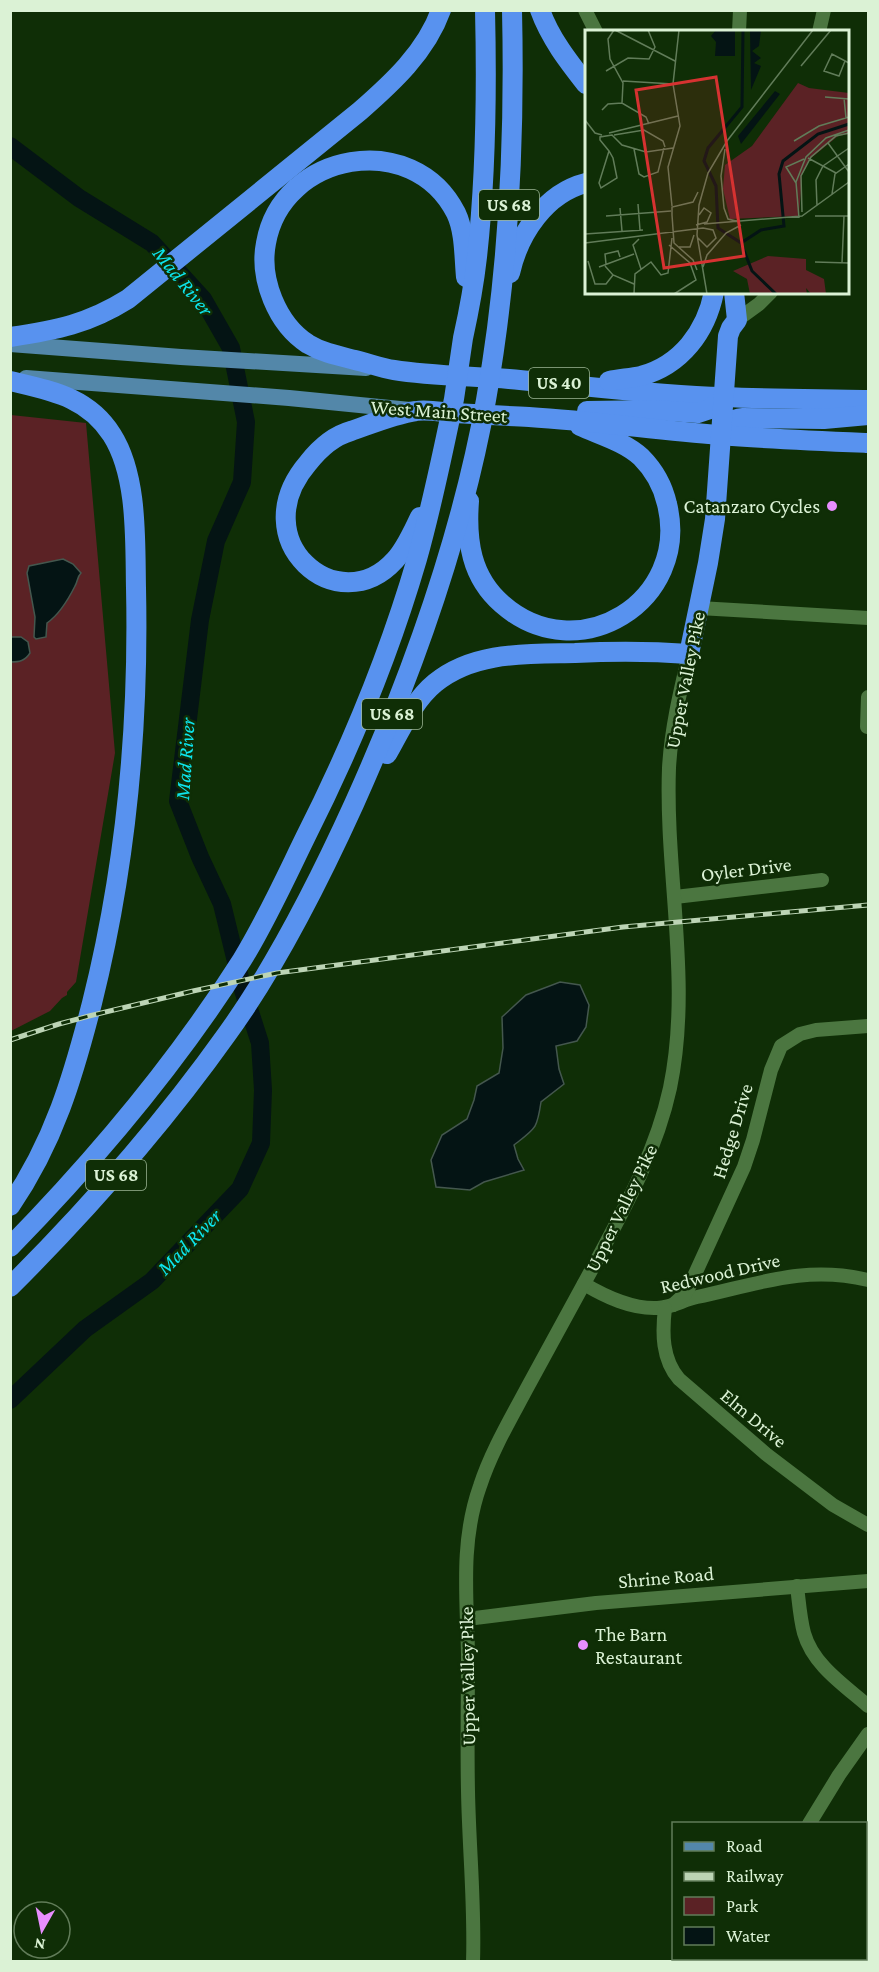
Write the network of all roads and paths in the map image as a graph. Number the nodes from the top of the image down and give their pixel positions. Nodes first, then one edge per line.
1 (441, 10) edge
2 (485, 10) edge
3 (512, 10) edge
4 (540, 10) edge
5 (585, 10) edge
6 (740, 10) edge
7 (824, 10) edge
8 (596, 30) edge
9 (739, 30) edge
10 (819, 30) edge
11 (585, 83) edge
12 (585, 183) edge
13 (713, 294) edge
14 (734, 294) edge
15 (769, 294) edge
16 (737, 320) junction
17 (464, 336) junction
18 (10, 337) edge
19 (495, 337) junction
20 (10, 344) edge
21 (394, 370) junction
22 (10, 379) edge
23 (578, 385) junction
24 (723, 397) junction
25 (868, 400) edge
26 (417, 411) junction
27 (868, 415) edge
28 (509, 416) junction
29 (567, 420) junction
30 (720, 435) junction
31 (868, 443) edge
32 (441, 461) junction
33 (473, 461) junction
34 (699, 608) junction
35 (868, 618) edge
36 (689, 654) junction
37 (868, 698) edge
38 (867, 727) dead end
39 (336, 843) junction
40 (822, 880) dead end
41 (675, 897) junction
42 (868, 1026) edge
43 (10, 1206) edge
44 (10, 1247) edge
45 (868, 1280) edge
46 (584, 1284) junction
47 (10, 1287) edge
48 (669, 1307) junction
49 (868, 1526) edge
50 (868, 1581) edge
51 (797, 1586) junction
52 (467, 1619) junction
53 (868, 1706) edge
54 (868, 1734) edge
55 (810, 1822) edge
56 (473, 1962) edge

1 - 18 highway
2 - 17 highway, US 68
3 - 19 highway, US 68
4 - 11 highway
5 - 8 street
6 - 9 street
7 - 10 street
12 - 19 highway
13 - 23 highway
14 - 16 highway
15 - 16 street
16 - 24 highway, Upper Valley Pike
17 - 21 highway
17 - 32 highway, US 68
19 - 33 highway, US 68
20 - 21 main road, West Main Street / US 40
21 - 23 highway, West Main Street / US 40
22 - 26 main road, West Main Street / US 40
22 - 43 highway
23 - 24 highway, West Main Street / US 40
24 - 25 highway, West Main Street / US 40
24 - 28 highway
24 - 30 highway, Upper Valley Pike
26 - 28 highway, West Main Street / US 40
26 - 32 highway
27 - 30 highway
28 - 29 highway, West Main Street / US 40
29 - 30 highway, West Main Street / US 40
29 - 33 highway
30 - 31 highway, West Main Street / US 40
30 - 34 highway, Upper Valley Pike
32 - 44 highway, US 68
33 - 39 highway, US 68
34 - 35 street
34 - 36 highway, Upper Valley Pike
36 - 39 highway
36 - 41 street, Upper Valley Pike
37 - 38 street
39 - 47 highway, US 68
40 - 41 street, Oyler Drive
41 - 46 street, Upper Valley Pike
42 - 48 street, Hedge Drive
45 - 48 street, Redwood Drive
46 - 48 street, Redwood Drive
46 - 52 street, Upper Valley Pike
48 - 49 street, Elm Drive
50 - 51 street, Shrine Road
51 - 52 street, Shrine Road
51 - 53 street
52 - 56 street, Upper Valley Pike
54 - 55 street

